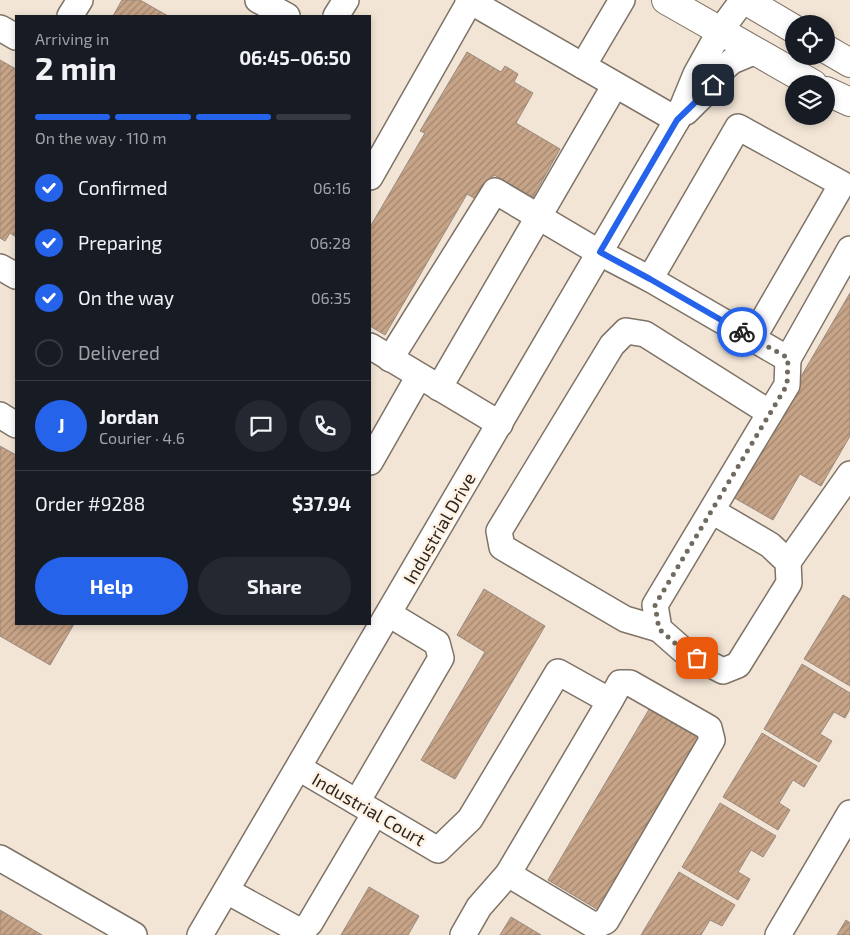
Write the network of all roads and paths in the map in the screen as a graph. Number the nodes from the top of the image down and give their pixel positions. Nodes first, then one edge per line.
1 (80, 0) edge
2 (258, 0) edge
3 (346, 0) edge
4 (622, 0) edge
5 (666, 0) edge
6 (744, 0) edge
7 (469, 1) edge
8 (71, 15) edge
9 (285, 15) edge
10 (337, 15) edge
11 (785, 24) edge
12 (0, 28) edge
13 (720, 31) junction
14 (15, 36) edge
15 (756, 51) junction
16 (835, 54) edge
17 (850, 63) edge
18 (583, 66) junction
19 (797, 75) edge
20 (615, 85) junction
21 (835, 95) edge
22 (850, 102) edge
23 (677, 120) junction
24 (371, 175) edge
25 (538, 218) junction
26 (850, 248) edge
27 (600, 252) junction
28 (0, 267) edge
29 (15, 275) edge
30 (650, 279) junction
31 (753, 338) junction
32 (380, 352) edge
33 (788, 358) junction
34 (429, 382) junction
35 (770, 413) junction
36 (0, 415) edge
37 (15, 424) edge
38 (500, 424) junction
39 (371, 461) edge
40 (850, 474) edge
41 (712, 511) junction
42 (788, 562) junction
43 (389, 614) junction
44 (659, 629) junction
45 (610, 701) junction
46 (299, 768) junction
47 (366, 807) junction
48 (850, 813) edge
49 (0, 858) edge
50 (508, 874) junction
51 (226, 890) junction
52 (593, 931) edge
53 (134, 935) edge
54 (200, 935) edge
55 (463, 935) edge
56 (778, 935) edge

1 - 8 street
2 - 9 street
3 - 10 street
4 - 18 street
5 - 13 highway
6 - 11 highway
6 - 13 street, Industrial Drive
7 - 18 street
7 - 24 street
12 - 14 street
13 - 15 highway
13 - 23 street, Industrial Drive
15 - 19 highway
15 - 23 street, Industrial Drive
16 - 17 highway
18 - 20 street
20 - 23 street
20 - 25 street
21 - 22 highway
23 - 27 street, Industrial Drive
25 - 27 street
25 - 32 street
25 - 34 street
26 - 33 street
27 - 30 street
27 - 38 street, Industrial Drive
28 - 29 street
30 - 31 street
30 - 31 street
31 - 33 street
32 - 34 street
33 - 35 street
34 - 38 street
34 - 39 street
35 - 41 street
35 - 44 street
36 - 37 street
38 - 43 street, Industrial Drive
40 - 42 street
41 - 42 street
41 - 44 street
42 - 44 street
43 - 46 street, Industrial Drive
43 - 47 street
45 - 47 street, Industrial Court
45 - 50 street
45 - 52 street
46 - 47 street, Industrial Court
46 - 51 street, Industrial Drive
47 - 51 street
48 - 56 street
49 - 53 street
50 - 52 street
50 - 55 street
51 - 54 street, Industrial Drive

